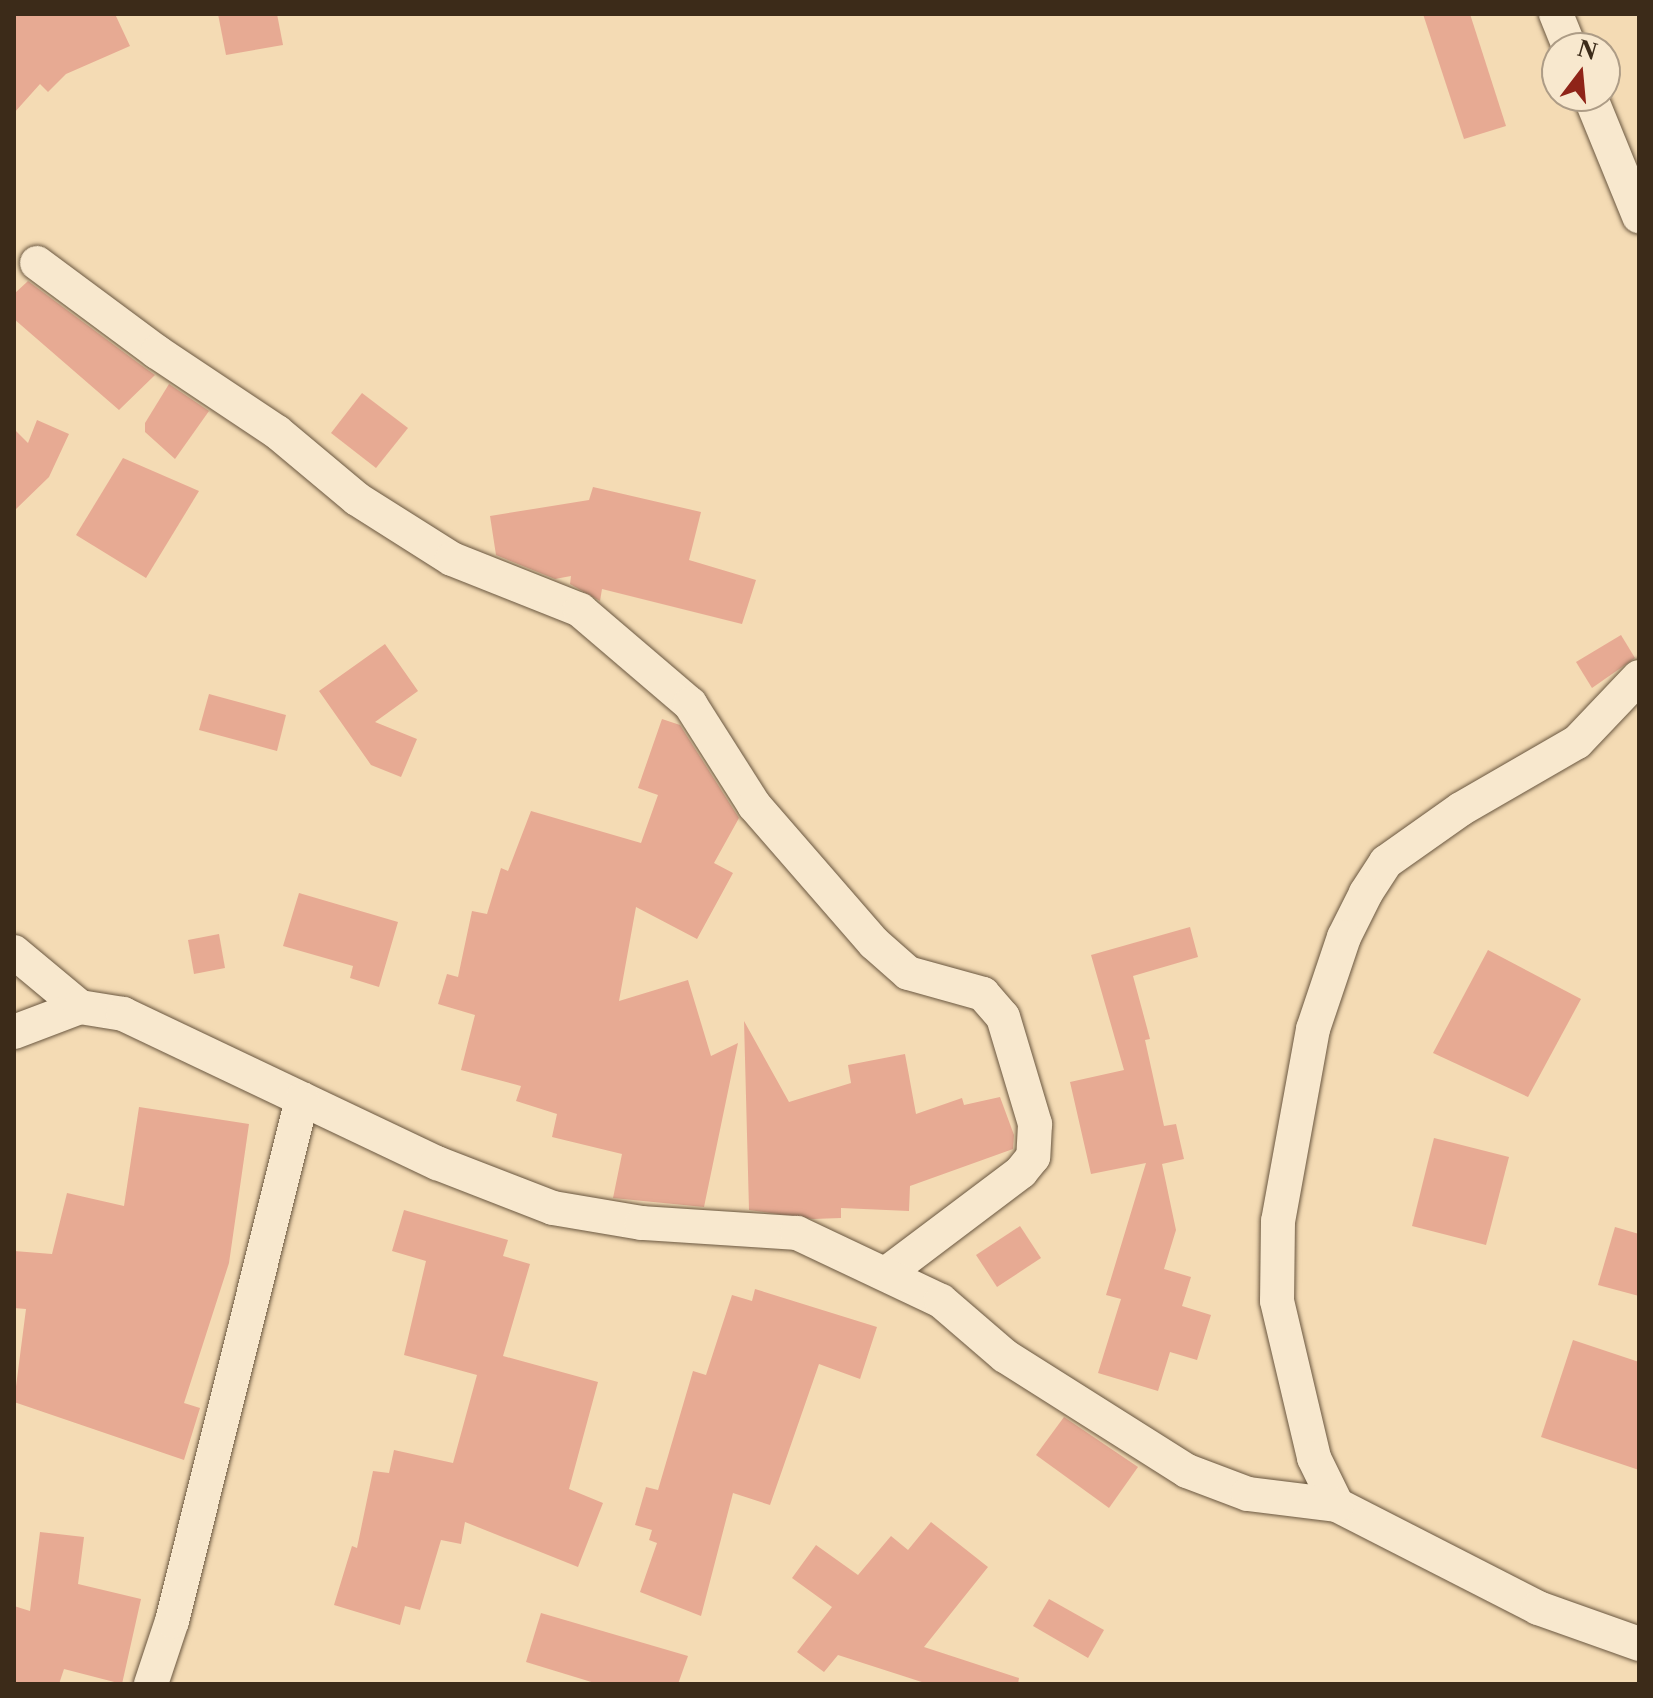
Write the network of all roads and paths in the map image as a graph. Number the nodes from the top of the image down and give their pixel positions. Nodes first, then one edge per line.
1 (1597, 112) edge
2 (1639, 216) edge
3 (37, 263) dead end
4 (1639, 677) edge
5 (14, 952) edge
6 (80, 1007) junction
7 (14, 1032) edge
8 (302, 1099) junction
9 (887, 1273) junction
10 (1337, 1505) junction
11 (1639, 1644) edge
12 (151, 1684) edge

1 - 2 street
3 - 9 street
4 - 10 street
5 - 6 street
6 - 7 street
6 - 8 street
8 - 9 street
8 - 12 street
9 - 10 street
10 - 11 street

